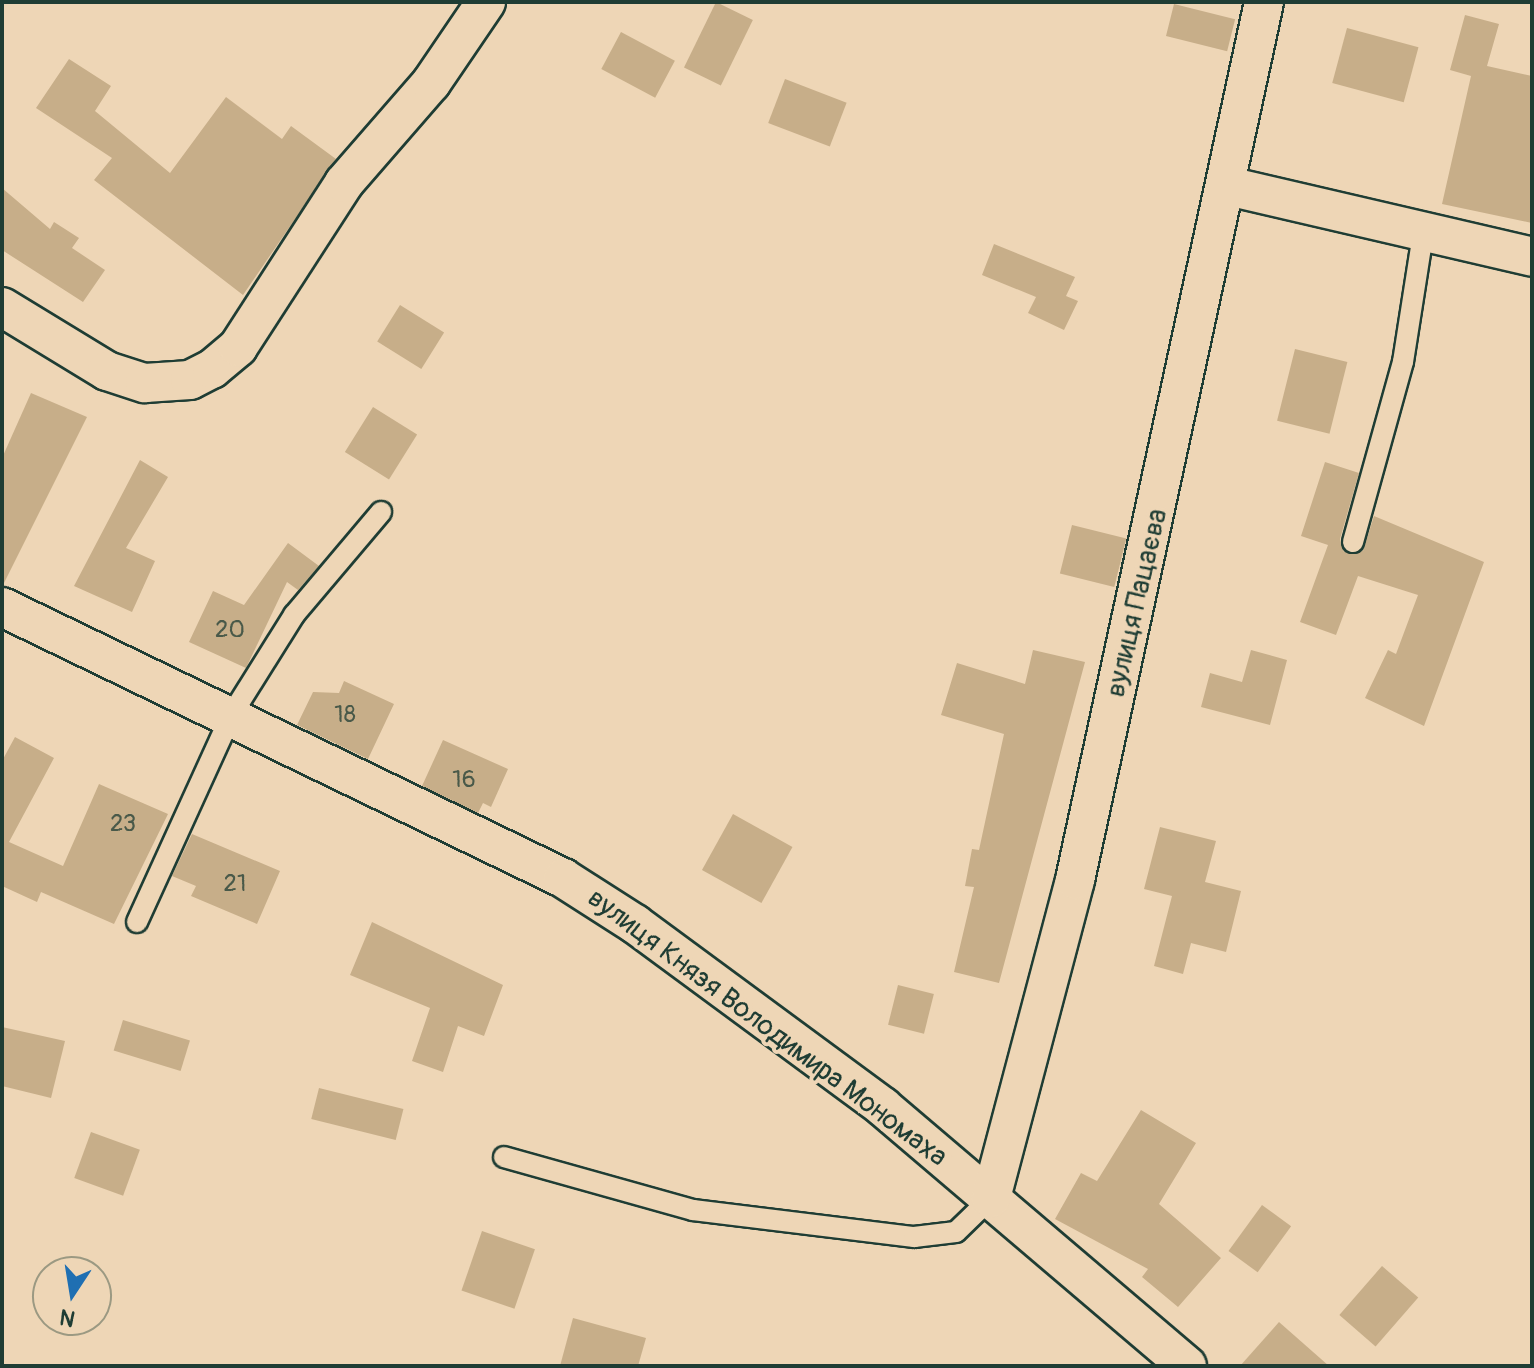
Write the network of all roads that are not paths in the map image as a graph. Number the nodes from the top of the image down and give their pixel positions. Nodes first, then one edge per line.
1 (486, 2) edge
2 (1264, 2) edge
3 (1228, 186) junction
4 (1423, 235) junction
5 (1532, 257) edge
6 (2, 307) edge
7 (381, 512) dead end
8 (1353, 542) dead end
9 (2, 607) edge
10 (232, 714) junction
11 (137, 922) dead end
12 (504, 1157) dead end
13 (991, 1198) junction
14 (1187, 1366) edge

1 - 6 street
2 - 3 street, вулиця Пацаєва
3 - 4 street
3 - 13 street, вулиця Пацаєва
4 - 5 street
4 - 8 lane
7 - 10 lane
9 - 10 street, вулиця Князя Володимира Мономаха
10 - 11 lane
10 - 13 street, вулиця Князя Володимира Мономаха
12 - 13 lane
13 - 14 street, вулиця Князя Володимира Мономаха

